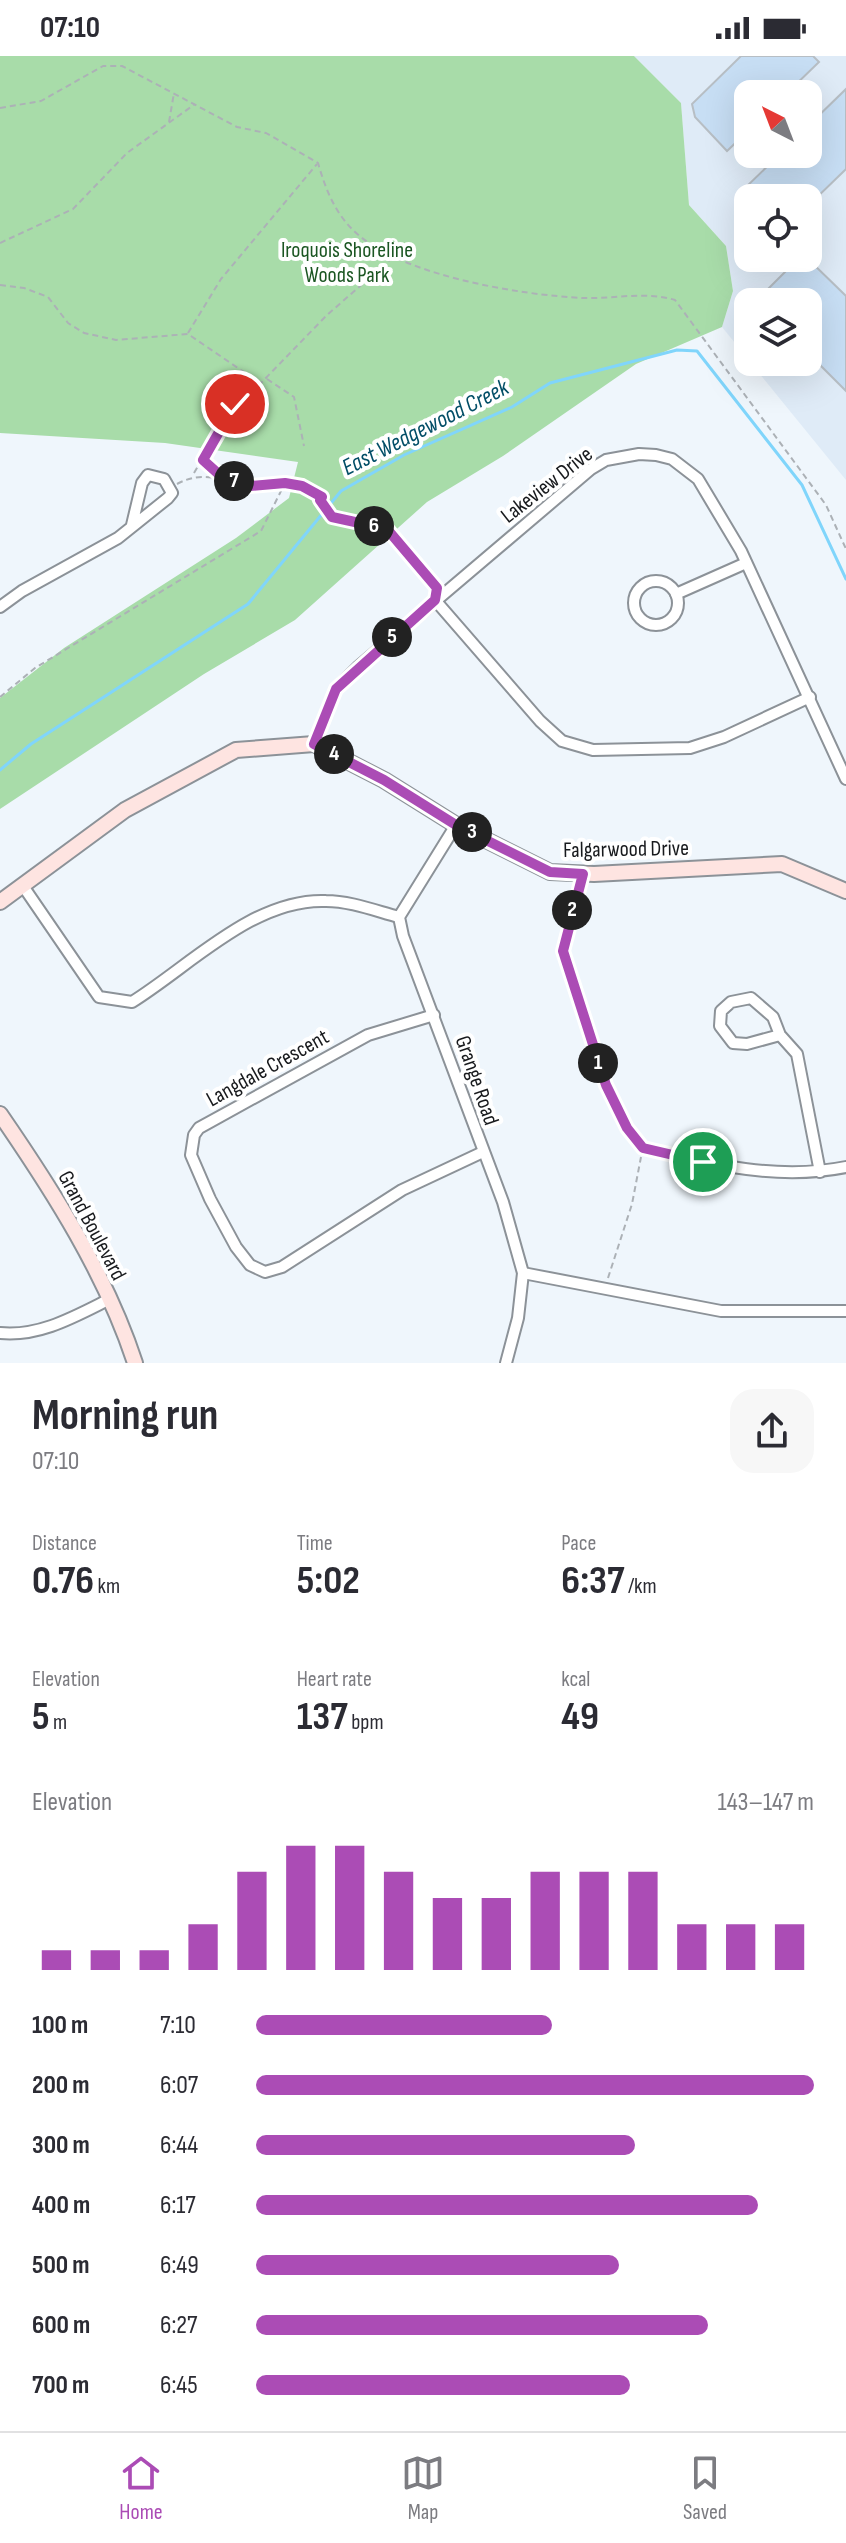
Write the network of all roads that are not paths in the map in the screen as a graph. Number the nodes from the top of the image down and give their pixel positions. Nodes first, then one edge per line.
1 (132, 525) junction
2 (746, 563) junction
3 (676, 594) junction
4 (435, 600) junction
5 (0, 607) edge
6 (810, 697) junction
7 (314, 744) junction
8 (846, 779) edge
9 (456, 825) junction
10 (583, 874) junction
11 (23, 886) junction
12 (846, 891) edge
13 (0, 902) edge
14 (399, 917) junction
15 (434, 1015) junction
16 (780, 1035) junction
17 (0, 1114) edge
18 (483, 1152) junction
19 (846, 1167) edge
20 (820, 1172) junction
21 (523, 1273) junction
22 (108, 1300) junction
23 (846, 1311) edge
24 (0, 1333) edge
25 (135, 1363) edge
26 (506, 1363) edge

1 - 1 street
1 - 5 street
2 - 3 street
2 - 4 street, Lakeview Drive
2 - 6 street, Lakeview Drive
3 - 3 street
4 - 6 street
4 - 7 street, Lakeview Drive
6 - 8 street, Lakeview Drive
7 - 9 street, Falgarwood Drive
7 - 11 street
9 - 10 street, Falgarwood Drive
9 - 14 street
10 - 12 street, Falgarwood Drive
10 - 20 street
11 - 13 street
11 - 14 street
14 - 15 street, Grange Road
15 - 18 street, Grange Road
15 - 18 street, Langdale Crescent
16 - 16 street
16 - 20 street
17 - 22 street, Grand Boulevard
18 - 21 street, Grange Road
19 - 20 street
21 - 23 street
21 - 26 street, Grange Road
22 - 24 street
22 - 25 street, Grand Boulevard

